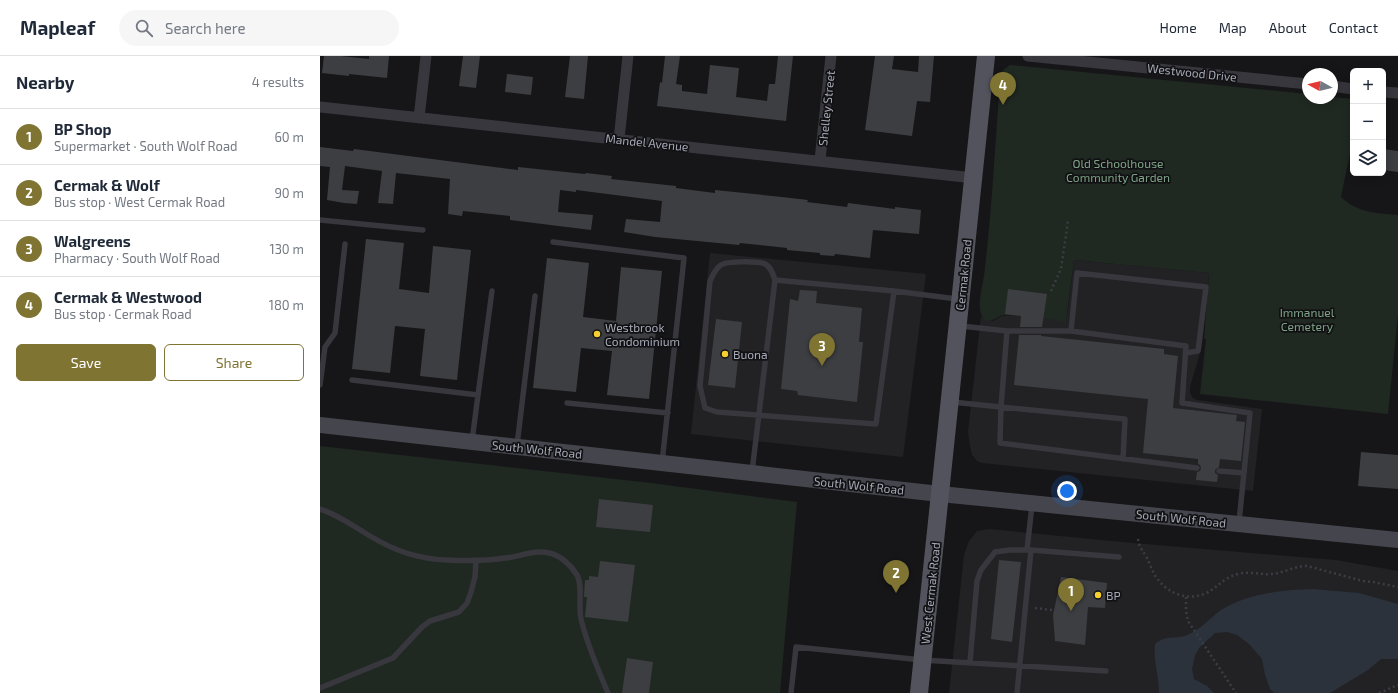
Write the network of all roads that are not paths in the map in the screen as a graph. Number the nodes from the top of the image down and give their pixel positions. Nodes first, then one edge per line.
1 (426, 56) edge
2 (628, 56) edge
3 (831, 56) edge
4 (986, 56) edge
5 (1028, 56) edge
6 (1302, 83) edge
7 (1338, 87) edge
8 (1350, 89) edge
9 (1386, 92) edge
10 (1398, 93) edge
11 (320, 107) edge
12 (419, 118) junction
13 (619, 139) junction
14 (820, 160) junction
15 (974, 178) junction
16 (320, 220) edge
17 (423, 230) dead end
18 (553, 242) dead end
19 (345, 244) dead end
20 (775, 280) junction
21 (492, 291) dead end
22 (894, 291) junction
23 (535, 296) dead end
24 (961, 300) junction
25 (958, 326) junction
26 (1007, 331) junction
27 (1071, 331) junction
28 (1186, 353) junction
29 (321, 377) edge
30 (352, 380) dead end
31 (320, 385) edge
32 (478, 396) junction
33 (950, 402) junction
34 (567, 403) dead end
35 (1001, 407) junction
36 (668, 413) junction
37 (759, 415) junction
38 (320, 425) edge
39 (472, 442) junction
40 (516, 447) junction
41 (1123, 459) junction
42 (662, 463) junction
43 (1197, 468) dead end
44 (1219, 470) dead end
45 (752, 473) junction
46 (1244, 473) junction
47 (940, 494) junction
48 (1032, 503) junction
49 (320, 509) edge
50 (1239, 524) junction
51 (1398, 540) edge
52 (1029, 550) junction
53 (1119, 557) dead end
54 (476, 561) junction
55 (922, 660) junction
56 (970, 662) junction
57 (1019, 665) junction
58 (1106, 671) dead end
59 (320, 688) edge
60 (608, 693) edge
61 (791, 693) edge
62 (919, 693) edge
63 (1017, 693) edge

1 - 12 street
2 - 13 street
3 - 14 street, Shelley Street
4 - 15 main road, Cermak Road
5 - 6 street, Westwood Drive
7 - 8 street
9 - 10 street
11 - 12 street, Mandel Avenue
12 - 13 street, Mandel Avenue
13 - 14 street, Mandel Avenue
14 - 15 street, Mandel Avenue
15 - 24 main road, Cermak Road
16 - 17 lane
18 - 36 lane
19 - 29 lane
20 - 22 lane
20 - 37 lane
20 - 37 lane
21 - 32 lane
22 - 24 lane
22 - 37 lane
23 - 40 lane
24 - 25 main road, Cermak Road
25 - 26 lane
25 - 33 main road, Cermak Road
26 - 27 lane
26 - 35 lane
27 - 28 lane
27 - 28 lane
28 - 46 lane
29 - 31 lane
30 - 32 lane
32 - 39 lane
33 - 35 lane
33 - 47 main road, Cermak Road
34 - 36 lane
35 - 41 lane
35 - 41 lane
36 - 42 lane
37 - 45 lane
38 - 39 main road, South Wolf Road
39 - 40 main road, South Wolf Road
40 - 42 main road, South Wolf Road
41 - 43 lane
42 - 45 main road, South Wolf Road
44 - 46 lane
45 - 47 main road, South Wolf Road
46 - 50 lane
47 - 48 main road, South Wolf Road
47 - 55 main road, West Cermak Road
48 - 50 main road, South Wolf Road
48 - 52 lane
49 - 54 lane
50 - 51 main road, South Wolf Road
52 - 53 lane
52 - 56 lane
52 - 57 lane
54 - 59 lane
54 - 60 lane
55 - 56 lane
55 - 61 lane
55 - 62 main road, West Cermak Road
56 - 57 lane
57 - 58 lane
57 - 63 lane

